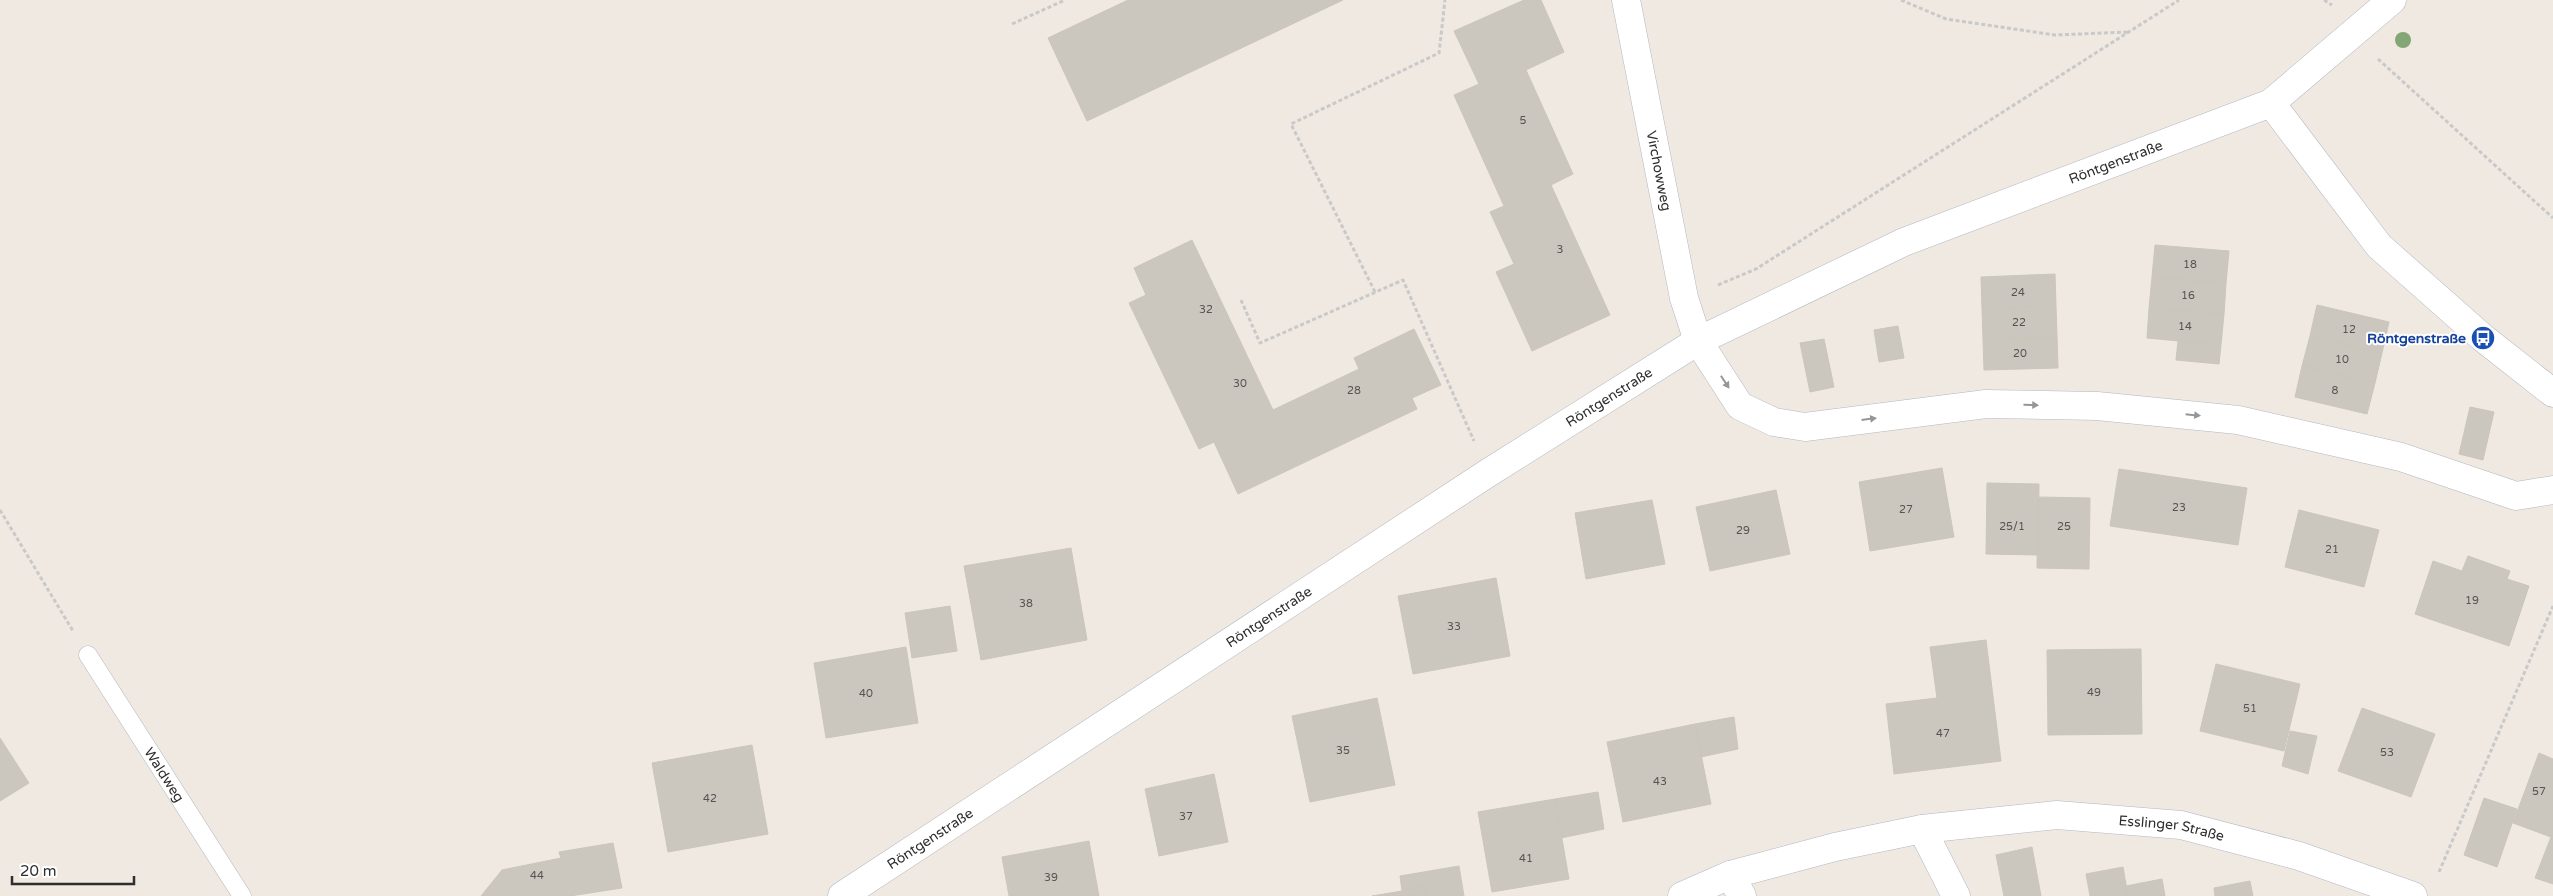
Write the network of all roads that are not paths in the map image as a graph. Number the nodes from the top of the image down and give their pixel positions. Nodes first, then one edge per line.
1 (1626, 0) edge
2 (2392, 0) edge
3 (2271, 103) junction
4 (1698, 341) junction
5 (2553, 393) edge
6 (2553, 490) edge
7 (88, 655) road end
8 (1922, 830) junction
9 (1736, 886) edge
10 (242, 896) edge
11 (842, 896) edge
12 (1682, 896) edge
13 (1956, 896) edge
14 (2413, 896) edge

1 - 4 street, Virchowweg
2 - 3 street, Röntgenstraße
3 - 4 street, Röntgenstraße
3 - 5 street
4 -> 6 street
4 - 11 street, Röntgenstraße
7 - 10 lane, Waldweg
8 - 9 street, Esslinger Straße
8 - 13 street
8 - 14 street, Esslinger Straße
9 - 12 street, Esslinger Straße

